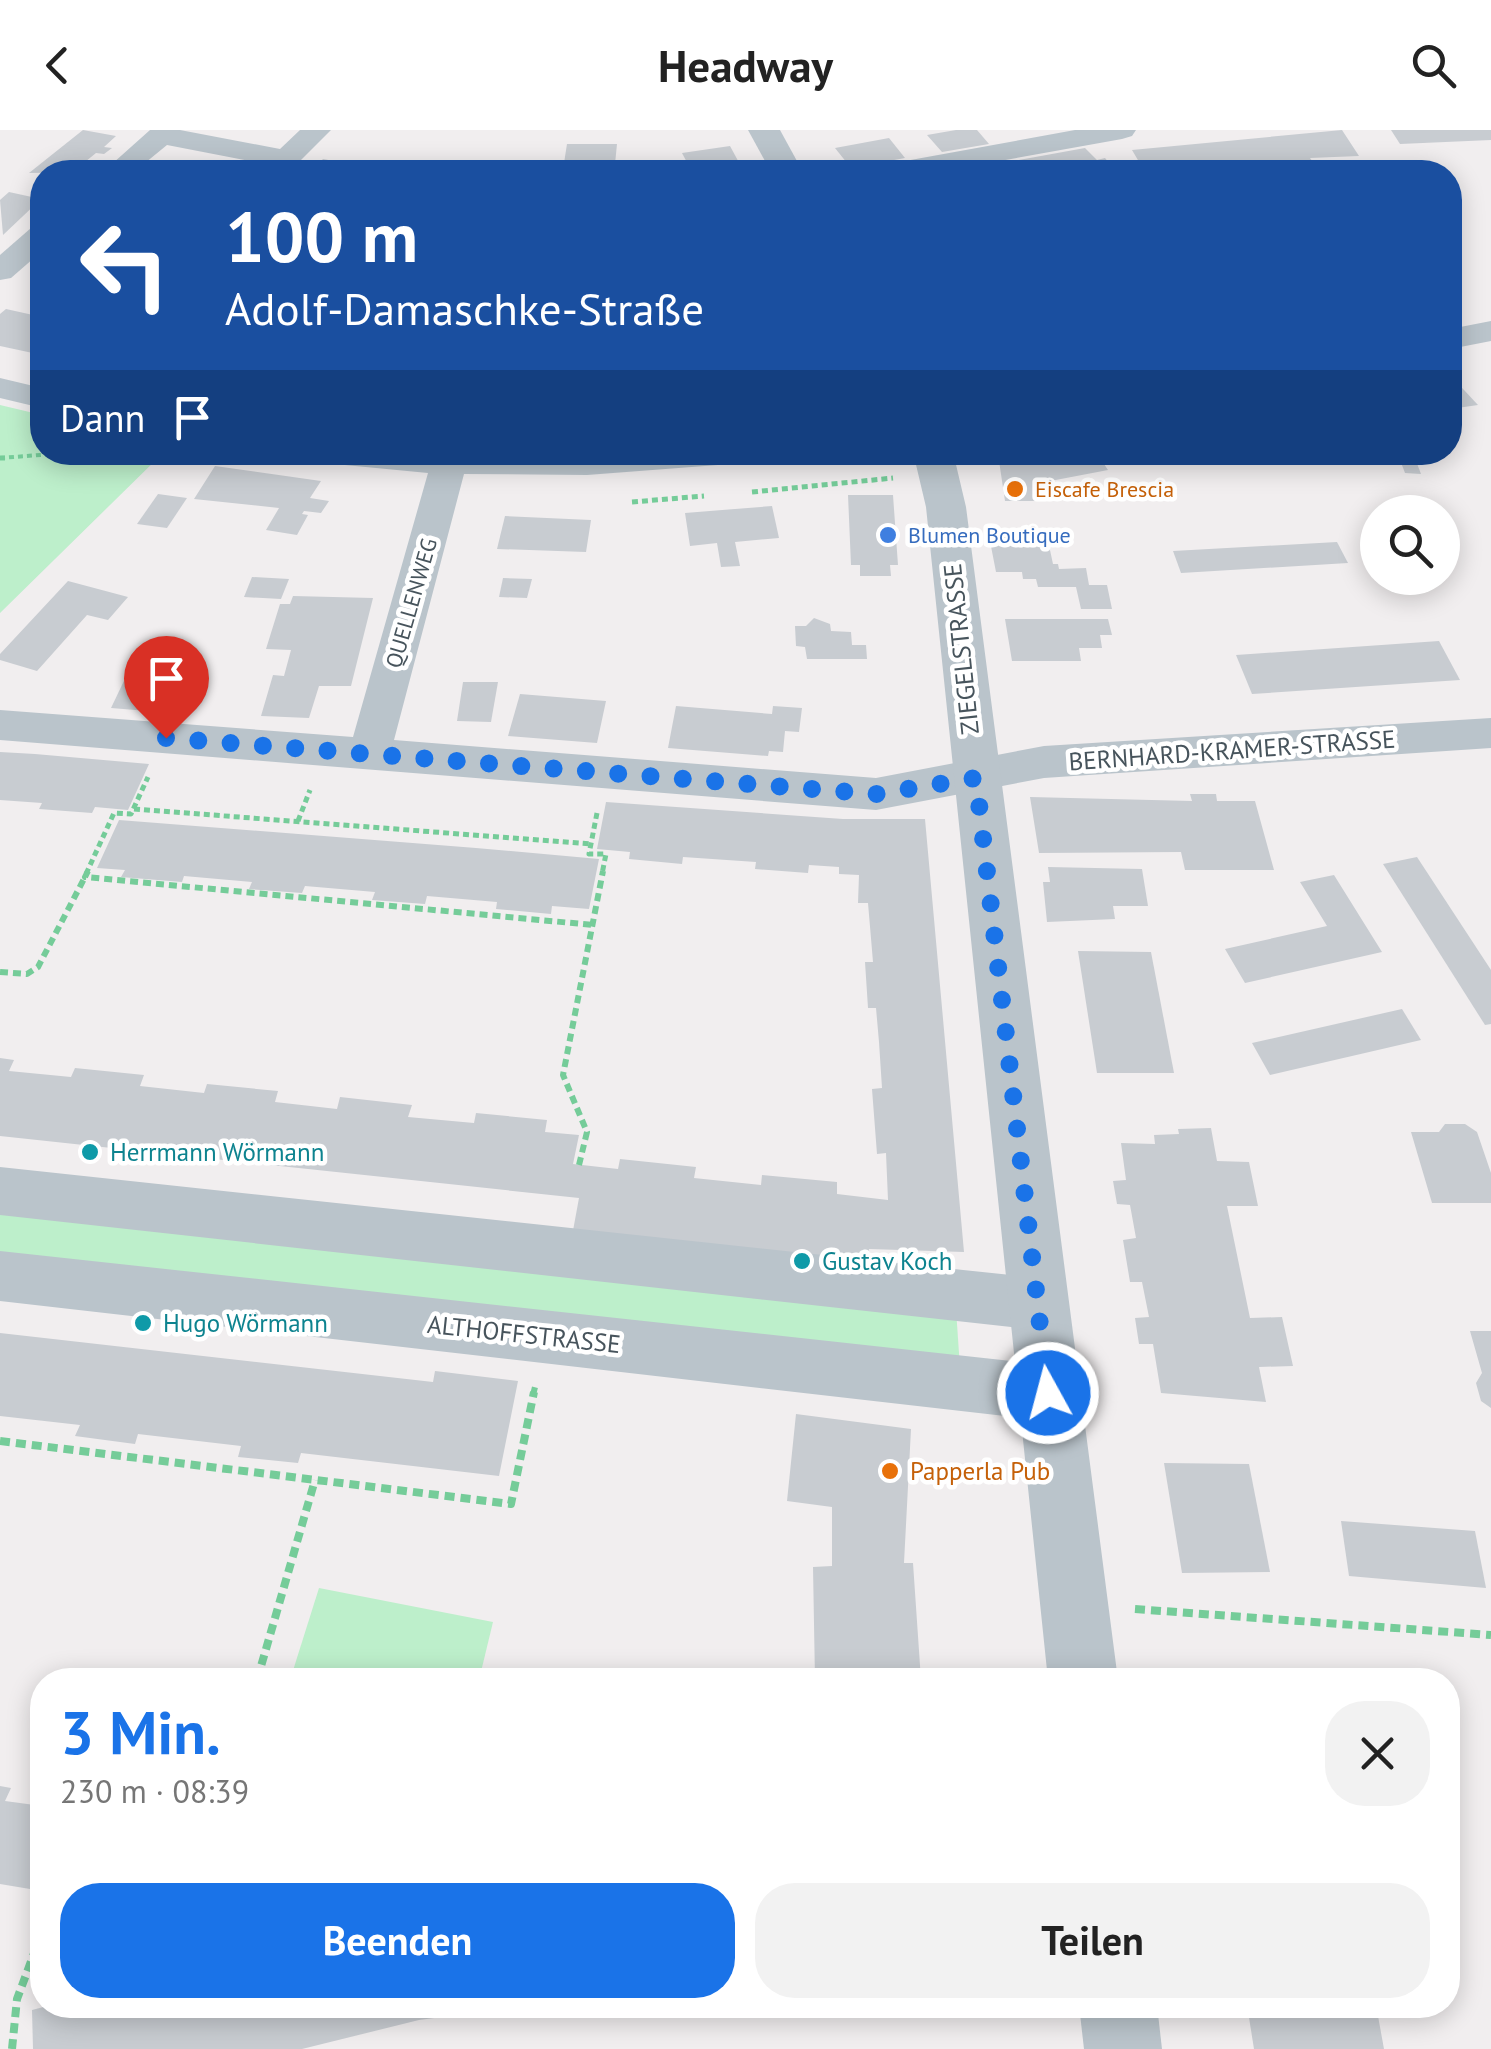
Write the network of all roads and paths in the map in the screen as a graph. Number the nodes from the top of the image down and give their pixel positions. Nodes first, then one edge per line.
1 (317, 130) edge
2 (764, 130) edge
3 (1122, 130) edge
4 (131, 160) edge
5 (256, 160) edge
6 (285, 160) edge
7 (780, 160) edge
8 (959, 160) edge
9 (30, 245) edge
10 (0, 271) edge
11 (1491, 332) edge
12 (1462, 337) edge
13 (0, 388) edge
14 (30, 395) edge
15 (30, 456) edge
16 (0, 458) edge
17 (449, 465) edge
18 (936, 465) edge
19 (0, 724) edge
20 (1491, 734) edge
21 (166, 738) junction
22 (369, 754) junction
23 (605, 772) junction
24 (976, 778) junction
25 (133, 808) junction
26 (591, 844) junction
27 (84, 878) junction
28 (593, 925) junction
29 (0, 972) edge
30 (579, 1165) dead end
31 (0, 1190) edge
32 (0, 1276) edge
33 (1038, 1304) junction
34 (545, 1336) junction
35 (1048, 1393) junction
36 (0, 1441) edge
37 (315, 1479) junction
38 (1074, 1604) junction
39 (1491, 1635) edge
40 (260, 1668) edge
41 (1081, 1668) edge
42 (30, 1964) edge
43 (1119, 2018) edge
44 (12, 2049) edge
45 (1123, 2049) edge

1 - 6 street
2 - 7 street
3 - 8 street
4 - 5 street
9 - 10 street
11 - 12 street
13 - 14 street
15 - 16 path
17 - 22 street, QUELLENWEG
18 - 24 street, ZIEGELSTRASSE
19 - 21 street, BERNHARD-KRAMER-STRASSE
20 - 24 street, BERNHARD-KRAMER-STRASSE
21 - 22 street, BERNHARD-KRAMER-STRASSE
21 - 25 path
22 - 23 street, BERNHARD-KRAMER-STRASSE
23 - 24 street, BERNHARD-KRAMER-STRASSE
23 - 26 path
24 - 33 street, ZIEGELSTRASSE
25 - 26 path
25 - 27 path
26 - 28 path
27 - 28 path
27 - 29 path
28 - 30 path
31 - 33 street
32 - 34 street, ALTHOFFSTRASSE
33 - 35 street, ZIEGELSTRASSE
34 - 35 street, ALTHOFFSTRASSE
34 - 37 path
35 - 38 street, ZIEGELSTRASSE
36 - 37 path
37 - 40 path
38 - 39 path
38 - 41 street, ZIEGELSTRASSE
42 - 44 path
43 - 45 street

